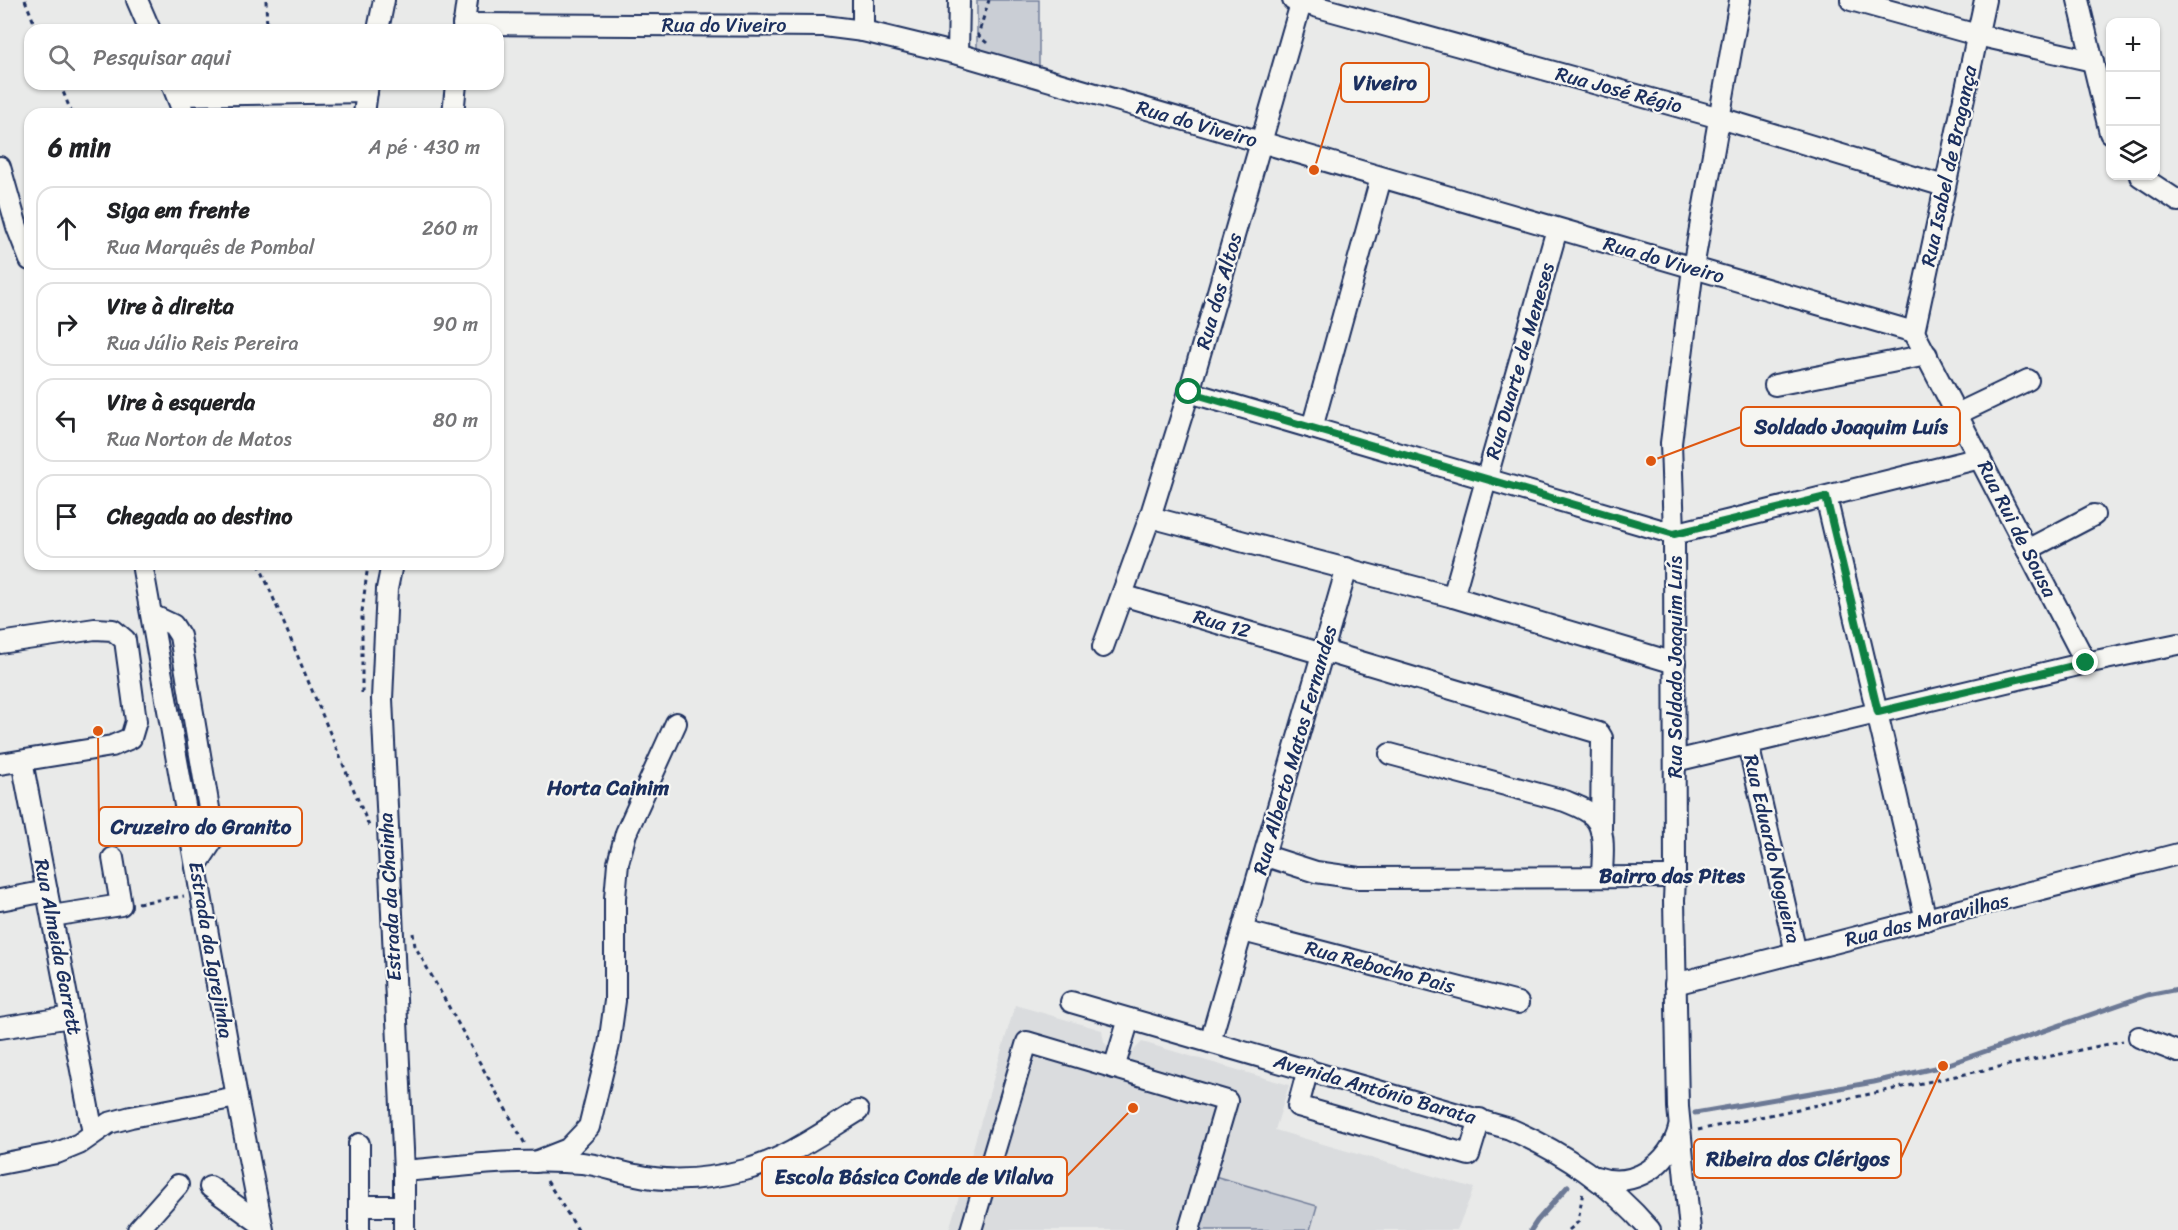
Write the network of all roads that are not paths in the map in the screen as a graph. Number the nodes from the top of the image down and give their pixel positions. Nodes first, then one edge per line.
1 (137, 0) edge
2 (384, 0) edge
3 (467, 0) edge
4 (863, 0) edge
5 (958, 0) edge
6 (1740, 0) edge
7 (1851, 0) edge
8 (1986, 0) edge
9 (2078, 0) edge
10 (1299, 1) edge
11 (147, 24) edge
12 (379, 24) edge
13 (463, 24) edge
14 (504, 27) edge
15 (863, 31) junction
16 (1977, 35) junction
17 (958, 54) junction
18 (2093, 62) junction
19 (174, 90) edge
20 (368, 90) edge
21 (455, 90) edge
22 (182, 108) edge
23 (365, 108) edge
24 (454, 108) edge
25 (1720, 118) junction
26 (2108, 126) edge
27 (1262, 143) junction
28 (0, 167) edge
29 (1381, 178) junction
30 (2146, 180) edge
31 (1944, 186) junction
32 (3, 194) edge
33 (2178, 201) edge
34 (1557, 229) junction
35 (9, 230) edge
36 (24, 251) edge
37 (1693, 268) junction
38 (1914, 332) junction
39 (1927, 356) junction
40 (2028, 381) dead end
41 (1775, 385) dead end
42 (1189, 392) junction
43 (1957, 414) junction
44 (1312, 428) junction
45 (1980, 458) junction
46 (1487, 479) junction
47 (1826, 497) junction
48 (2094, 515) dead end
49 (1150, 517) junction
50 (1674, 534) junction
51 (2027, 550) junction
52 (1347, 568) junction
53 (143, 570) edge
54 (391, 570) edge
55 (1122, 595) junction
56 (1453, 597) junction
57 (0, 643) edge
58 (2178, 644) edge
59 (1103, 647) dead end
60 (1324, 653) junction
61 (1675, 663) junction
62 (2086, 663) junction
63 (1878, 712) junction
64 (676, 723) dead end
65 (1748, 744) junction
66 (1390, 754) dead end
67 (22, 760) junction
68 (1675, 761) junction
69 (0, 764) edge
70 (1601, 830) junction
71 (2178, 854) edge
72 (1266, 856) junction
73 (113, 858) dead end
74 (1602, 877) junction
75 (1675, 878) junction
76 (47, 891) junction
77 (0, 900) edge
78 (52, 916) junction
79 (1926, 920) junction
80 (1243, 931) junction
81 (1796, 953) junction
82 (1675, 984) junction
83 (1071, 1002) dead end
84 (1518, 1003) dead end
85 (71, 1017) junction
86 (1129, 1019) junction
87 (0, 1028) edge
88 (2139, 1037) road end
89 (1210, 1042) junction
90 (2178, 1052) edge
91 (1114, 1068) junction
92 (1308, 1070) junction
93 (237, 1097) junction
94 (858, 1111) dead end
95 (1480, 1119) junction
96 (1686, 1129) junction
97 (93, 1133) junction
98 (358, 1144) dead end
99 (536, 1162) junction
100 (0, 1164) edge
101 (404, 1171) junction
102 (1594, 1176) junction
103 (178, 1185) dead end
104 (210, 1187) dead end
105 (361, 1206) junction
106 (404, 1206) junction
107 (262, 1227) edge
108 (138, 1230) edge
109 (359, 1230) edge
110 (404, 1230) edge
111 (971, 1230) edge
112 (1189, 1230) edge
113 (1650, 1230) edge
114 (1690, 1230) edge

1 - 11 street
2 - 12 street
3 - 13 street
4 - 15 street
5 - 17 street
6 - 25 street, Rua Soldado Joaquim Luís
7 - 16 street
8 - 16 street, Rua Isabel de Bragança
9 - 18 street
10 - 25 street, Rua José Régio
10 - 27 street, Rua dos Altos
14 - 15 street, Rua do Viveiro
15 - 17 street, Rua do Viveiro
16 - 18 street
16 - 31 street, Rua Isabel de Bragança
17 - 27 street, Rua do Viveiro
18 - 26 street
19 - 22 street
20 - 23 street
21 - 24 street
25 - 31 street, Rua José Régio
25 - 37 street, Rua Soldado Joaquim Luís
27 - 29 street, Rua do Viveiro
27 - 42 street, Rua dos Altos
28 - 32 street
29 - 34 street, Rua do Viveiro
29 - 44 street
30 - 33 street
31 - 38 street, Rua Isabel de Bragança
32 - 35 street
34 - 37 street, Rua do Viveiro
34 - 46 street, Rua Duarte de Meneses
35 - 36 street
37 - 38 street, Rua do Viveiro
37 - 50 street, Rua Soldado Joaquim Luís
38 - 39 street, Rua Rui de Sousa
39 - 41 street
39 - 43 street, Rua Rui de Sousa
40 - 43 street
42 - 44 street
42 - 49 street, Rua dos Altos
43 - 45 street, Rua Rui de Sousa
44 - 46 street
45 - 47 street
45 - 51 street, Rua Rui de Sousa
46 - 50 street
46 - 56 street, Rua Duarte de Meneses
47 - 50 street
47 - 63 street
48 - 51 street
49 - 52 street
49 - 55 street, Rua dos Altos
50 - 61 street, Rua Soldado Joaquim Luís
51 - 62 street, Rua Rui de Sousa
52 - 56 street
52 - 60 street, Rua Alberto Matos Fernandes
53 - 93 street, Estrada da Igrejinha
54 - 101 street, Estrada da Chainha
55 - 59 street, Rua dos Altos
55 - 60 street, Rua 12
56 - 61 street
57 - 67 street
58 - 62 street
60 - 70 street, Rua 12
60 - 72 street, Rua Alberto Matos Fernandes
61 - 68 street, Rua Soldado Joaquim Luís
62 - 63 street
63 - 65 street
63 - 79 street
64 - 99 street
65 - 68 street
65 - 81 street, Rua Eduardo Nogueira
66 - 70 street
67 - 69 street
67 - 76 street, Rua Almeida Garrett
68 - 75 street, Rua Soldado Joaquim Luís
70 - 74 street
71 - 79 street, Rua das Maravilhas
72 - 74 street
72 - 80 street, Rua Alberto Matos Fernandes
73 - 78 street
74 - 75 street
75 - 82 street, Rua Soldado Joaquim Luís
76 - 77 street
76 - 78 street, Rua Almeida Garrett
78 - 85 street, Rua Almeida Garrett
79 - 81 street, Rua das Maravilhas
80 - 84 street, Rua Rebocho Pais
80 - 89 street, Rua Alberto Matos Fernandes
81 - 82 street, Rua das Maravilhas
82 - 96 street, Rua Soldado Joaquim Luís
83 - 86 street, Avenida António Barata
85 - 87 street
85 - 97 street, Rua Almeida Garrett
86 - 89 street, Avenida António Barata
86 - 91 street
88 - 90 street
89 - 92 street, Avenida António Barata
91 - 111 street
91 - 112 street
92 - 95 street, Avenida António Barata
92 - 95 street
93 - 97 street
93 - 107 street, Estrada da Igrejinha
94 - 99 street
95 - 102 street, Avenida António Barata
96 - 102 street
96 - 114 street, Rua Soldado Joaquim Luís
97 - 100 street
98 - 105 street
99 - 101 street
101 - 106 street, Estrada da Chainha
102 - 113 street, Avenida António Barata
103 - 108 street
104 - 107 street
105 - 106 street
105 - 109 street
106 - 110 street, Estrada da Chainha

